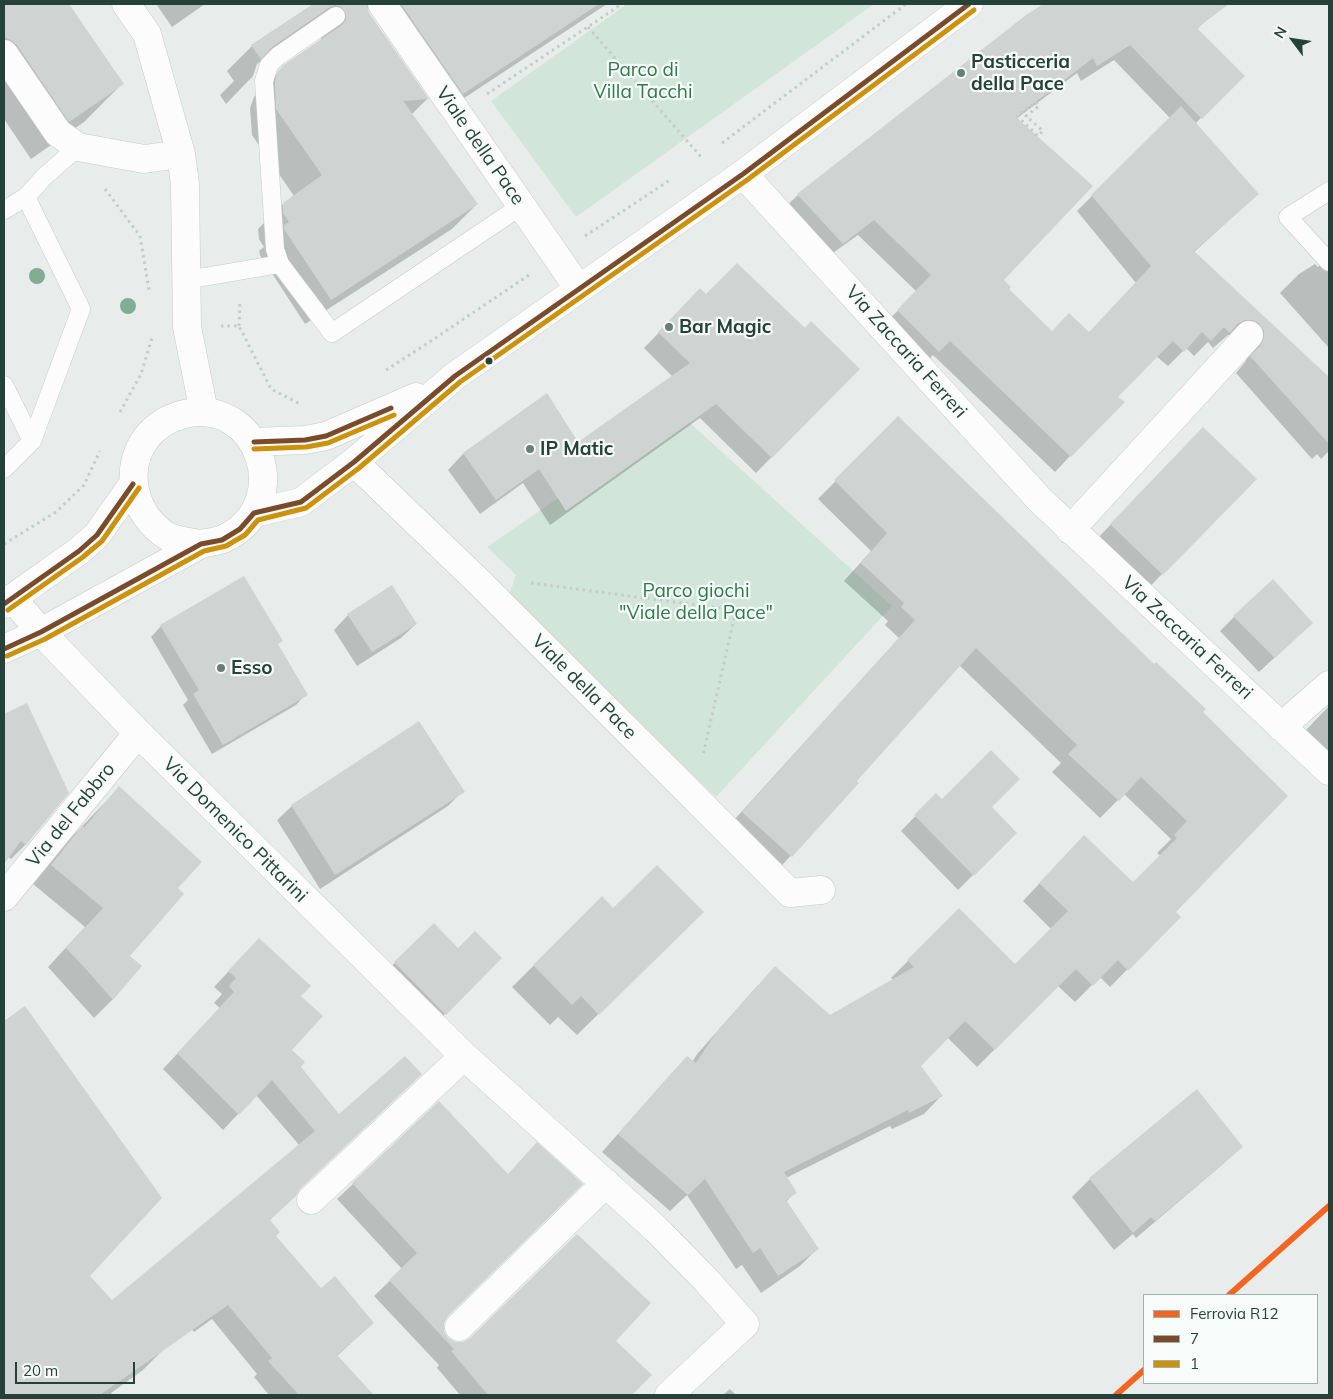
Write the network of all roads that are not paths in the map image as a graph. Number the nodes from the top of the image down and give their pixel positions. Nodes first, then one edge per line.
1 (126, 4) edge
2 (382, 4) edge
3 (969, 4) edge
4 (336, 16) dead end
5 (4, 54) edge
6 (78, 147) junction
7 (181, 154) junction
8 (743, 174) junction
9 (1329, 191) edge
10 (26, 196) junction
11 (522, 206) junction
12 (4, 210) edge
13 (1329, 262) edge
14 (280, 264) junction
15 (186, 280) junction
16 (579, 289) junction
17 (1249, 335) dead end
18 (4, 385) edge
19 (442, 386) junction
20 (204, 412) junction
21 (32, 441) junction
22 (254, 442) junction
23 (354, 462) junction
24 (4, 469) edge
25 (133, 484) junction
26 (254, 513) junction
27 (1070, 530) junction
28 (201, 544) junction
29 (8, 601) edge
30 (42, 632) junction
31 (4, 649) edge
32 (1329, 685) edge
33 (1281, 727) junction
34 (138, 733) junction
35 (1329, 771) edge
36 (821, 890) dead end
37 (4, 897) edge
38 (464, 1056) junction
39 (606, 1183) junction
40 (312, 1200) dead end
41 (460, 1327) dead end
42 (669, 1395) edge

1 - 7 street
2 - 11 street, Viale della Pace
3 - 8 street
4 - 14 lane
5 - 6 street
6 - 7 street
6 - 10 lane
7 - 15 street
8 - 16 street
8 - 27 street, Via Zaccaria Ferreri
9 - 13 lane
10 - 12 lane
10 - 21 lane
11 - 14 lane
11 - 16 street, Viale della Pace
14 - 15 lane
15 - 20 street
16 - 19 street
17 - 27 street
18 - 21 lane
19 - 22 street
19 - 23 street
20 - 22 street
20 - 25 street
21 - 24 lane
22 - 26 street
23 - 26 street
23 - 36 street, Viale della Pace
25 - 28 street
25 - 29 street
26 - 28 street
27 - 33 street, Via Zaccaria Ferreri
28 - 30 street
29 - 30 street, Via Domenico Pittarini
30 - 31 street
30 - 34 street, Via Domenico Pittarini
32 - 33 street
33 - 35 street, Via Zaccaria Ferreri
34 - 37 street, Via del Fabbro
34 - 38 street, Via Domenico Pittarini
38 - 39 street, Via Domenico Pittarini
38 - 40 street
39 - 41 street
39 - 42 street, Via Domenico Pittarini

